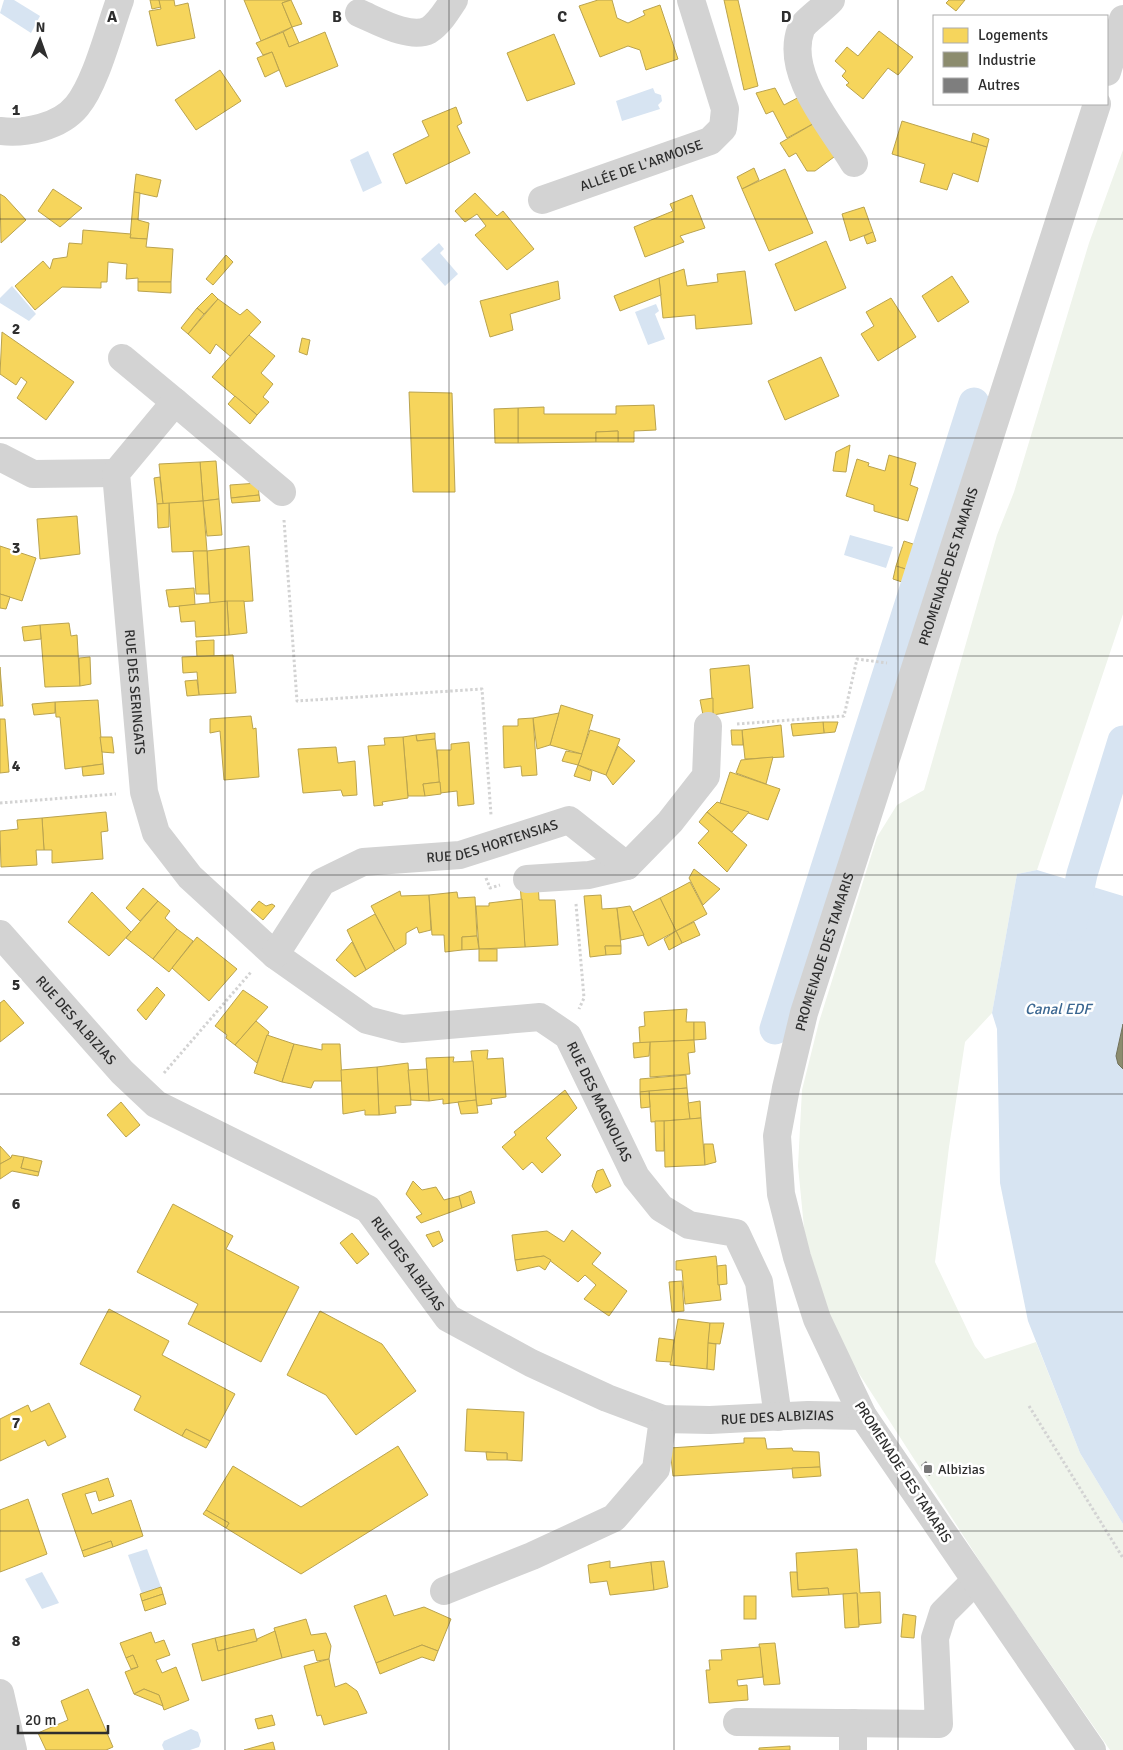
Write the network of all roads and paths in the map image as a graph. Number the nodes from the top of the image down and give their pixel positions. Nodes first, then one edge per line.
1 (120, 0) edge
2 (454, 0) edge
3 (692, 0) edge
4 (831, 0) edge
5 (359, 12) dead end
6 (1123, 19) edge
7 (1108, 69) edge
8 (1097, 105) edge
9 (0, 131) edge
10 (854, 163) dead end
11 (542, 200) dead end
12 (122, 358) dead end
13 (175, 402) junction
14 (0, 457) edge
15 (116, 473) junction
16 (282, 492) joint
17 (885, 663) dead end
18 (708, 726) joint
19 (144, 792) junction
20 (0, 803) edge
21 (493, 844) junction
22 (626, 866) junction
23 (574, 876) junction
24 (527, 879) dead end
25 (0, 934) edge
26 (272, 953) junction
27 (568, 1036) junction
28 (145, 1094) junction
29 (1030, 1406) dead end
30 (863, 1416) junction
31 (778, 1417) junction
32 (663, 1419) junction
33 (1123, 1558) edge
34 (976, 1582) junction
35 (444, 1591) dead end
36 (0, 1693) edge
37 (737, 1722) dead end
38 (853, 1723) junction
39 (13, 1750) edge
40 (853, 1750) edge
41 (1092, 1750) edge

1 - 9 street
2 - 5 street
3 - 11 street, ALLÉE DE L'ARMOISE
4 - 10 street
6 - 7 street
8 - 30 street, PROMENADE DES TAMARIS
12 - 13 street
13 - 15 street
13 - 16 street
14 - 15 street
15 - 19 street, RUE DES SERINGATS
16 - 21 path
17 - 18 path
18 - 22 street
19 - 20 path
19 - 26 street, RUE DES SERINGATS
21 - 22 street, RUE DES HORTENSIAS
21 - 26 street, RUE DES HORTENSIAS
22 - 23 street
23 - 24 street
23 - 27 path
25 - 28 street, RUE DES ALBIZIAS
26 - 27 street, RUE DES MAGNOLIAS
26 - 28 path
27 - 31 street, RUE DES MAGNOLIAS
28 - 32 street, RUE DES ALBIZIAS
29 - 33 path
30 - 31 street, RUE DES ALBIZIAS
30 - 34 street, PROMENADE DES TAMARIS
31 - 32 street, RUE DES ALBIZIAS
32 - 35 street
34 - 38 street
34 - 41 street, PROMENADE DES TAMARIS
36 - 39 street
37 - 38 street
38 - 40 street

